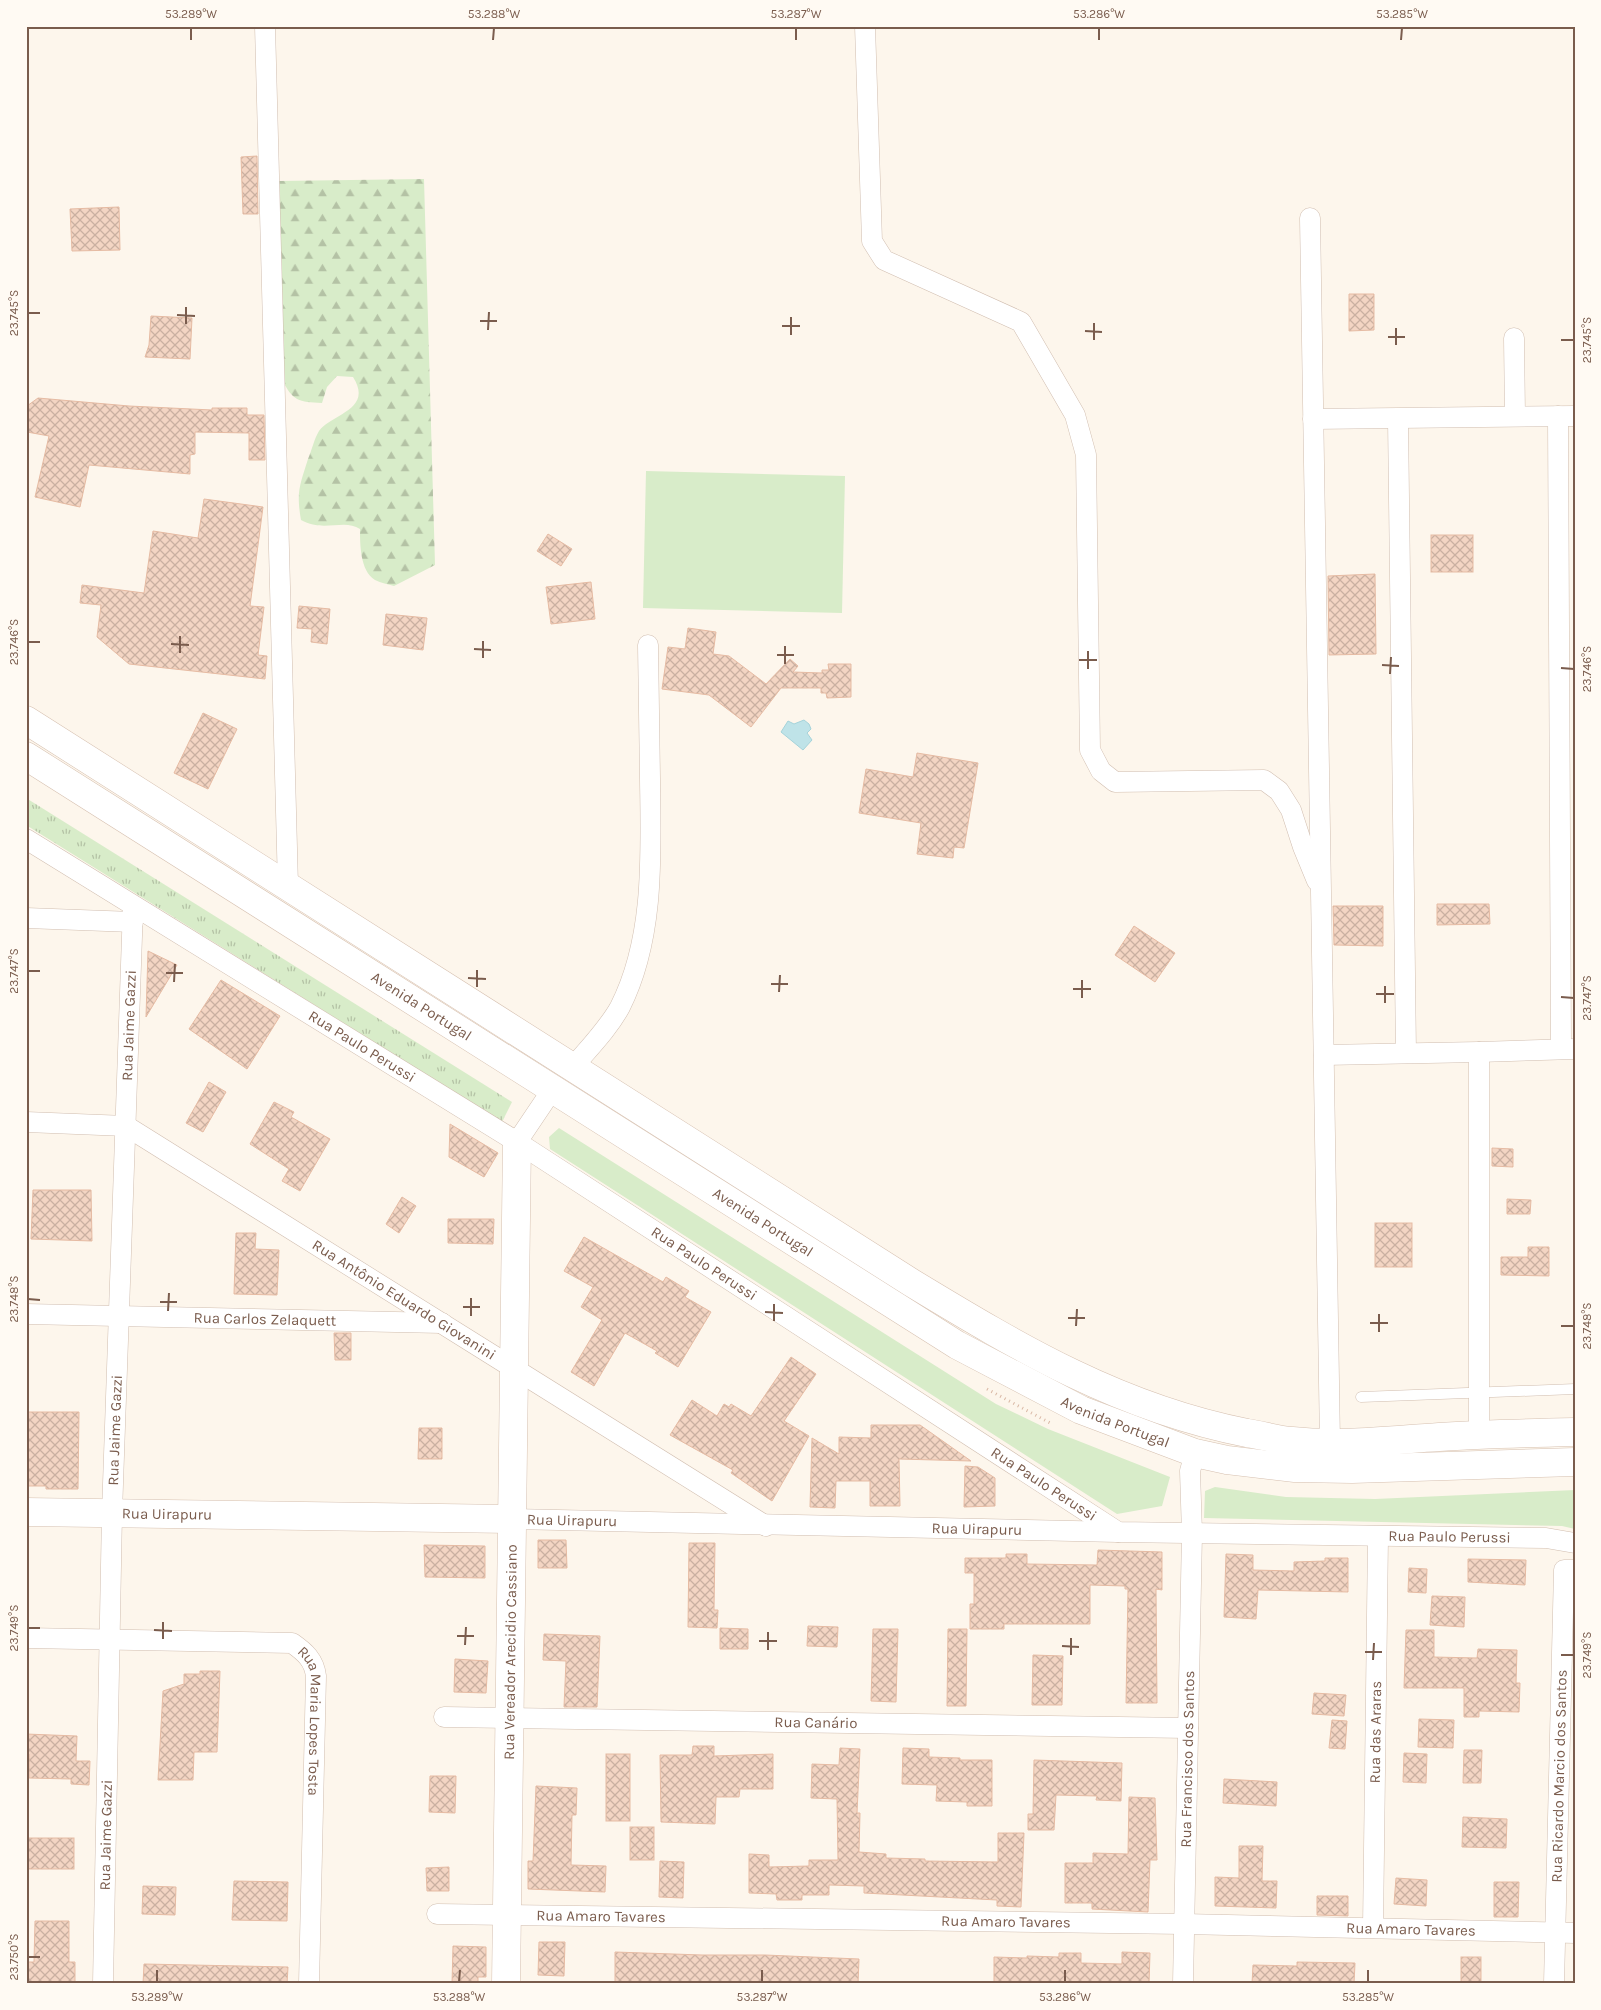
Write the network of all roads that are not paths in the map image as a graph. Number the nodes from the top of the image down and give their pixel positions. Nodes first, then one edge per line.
1 (265, 26) edge
2 (866, 26) edge
3 (1310, 218) dead end
4 (1514, 338) dead end
5 (1515, 416) junction
6 (1567, 416) edge
7 (1398, 419) junction
8 (1313, 420) junction
9 (648, 645) dead end
10 (26, 720) edge
11 (26, 756) edge
12 (26, 839) edge
13 (288, 886) junction
14 (1321, 890) junction
15 (133, 914) junction
16 (26, 918) edge
17 (1568, 1049) edge
18 (1479, 1052) junction
19 (1406, 1053) junction
20 (1324, 1055) junction
21 (573, 1066) junction
22 (552, 1090) junction
23 (26, 1122) edge
24 (126, 1126) junction
25 (516, 1142) junction
26 (852, 1245) junction
27 (836, 1270) junction
28 (912, 1283) junction
29 (896, 1307) junction
30 (26, 1314) edge
31 (119, 1316) junction
32 (443, 1323) junction
33 (514, 1369) junction
34 (1575, 1389) edge
35 (1478, 1394) junction
36 (1361, 1397) dead end
37 (1575, 1432) edge
38 (1479, 1435) junction
39 (1330, 1443) junction
40 (1195, 1453) junction
41 (1575, 1462) edge
42 (26, 1512) edge
43 (112, 1513) junction
44 (512, 1519) junction
45 (766, 1526) junction
46 (1118, 1532) junction
47 (1192, 1533) junction
48 (1378, 1537) junction
49 (1575, 1543) edge
50 (1569, 1570) edge
51 (26, 1638) edge
52 (110, 1640) junction
53 (444, 1717) dead end
54 (509, 1718) junction
55 (1188, 1728) junction
56 (1567, 1753) edge
57 (437, 1914) dead end
58 (507, 1914) junction
59 (1184, 1924) junction
60 (1373, 1928) junction
61 (1565, 1933) edge
62 (103, 1984) edge
63 (309, 1984) edge
64 (506, 1984) edge
65 (1183, 1984) edge
66 (1554, 1984) edge

1 - 13 street
2 - 14 street
3 - 8 street
4 - 5 street
5 - 6 street
5 - 7 street
6 - 17 street
7 - 8 street
7 - 19 street
8 - 14 street
9 - 21 street
10 - 13 main road
11 - 22 main road, Avenida Portugal
12 - 15 street, Rua Paulo Perussi
13 - 21 main road
14 - 20 street
15 - 16 street
15 - 24 street, Rua Jaime Gazzi
15 - 25 street, Rua Paulo Perussi
17 - 18 street
18 - 19 street
18 - 35 street
19 - 20 street
20 - 39 street
21 - 26 main road
22 - 25 street
22 - 27 main road, Avenida Portugal
23 - 24 street, Rua Antônio Eduardo Giovanini
24 - 31 street, Rua Jaime Gazzi
24 - 32 street, Rua Antônio Eduardo Giovanini
25 - 33 main road, Rua Vereador Arecidio Cassiano
25 - 46 street, Rua Paulo Perussi
26 - 27 main road
26 - 28 main road
27 - 29 main road, Avenida Portugal
28 - 29 main road
28 - 39 main road
29 - 40 main road, Avenida Portugal
30 - 31 street, Rua Carlos Zelaquett
31 - 32 street, Rua Carlos Zelaquett
31 - 43 street, Rua Jaime Gazzi
32 - 33 street, Rua Antônio Eduardo Giovanini
33 - 44 main road, Rua Vereador Arecidio Cassiano
33 - 45 street, Rua Antônio Eduardo Giovanini
34 - 35 lane
35 - 36 lane
35 - 38 street
37 - 38 main road
38 - 39 main road
40 - 41 main road, Avenida Portugal
40 - 47 street, Rua Francisco dos Santos
42 - 43 main road, Rua Uirapuru
43 - 44 main road, Rua Uirapuru
43 - 52 street, Rua Jaime Gazzi
44 - 45 street, Rua Uirapuru
44 - 54 main road, Rua Vereador Arecidio Cassiano
45 - 46 street, Rua Uirapuru
46 - 47 street, Rua Paulo Perussi
47 - 48 street, Rua Paulo Perussi
47 - 55 street, Rua Francisco dos Santos
48 - 49 street, Rua Paulo Perussi
48 - 60 street, Rua das Araras
50 - 56 street, Rua Ricardo Marcio dos Santos
51 - 52 street, Rua Maria Lopes Tosta
52 - 62 street, Rua Jaime Gazzi
52 - 63 street, Rua Maria Lopes Tosta
53 - 54 street, Rua Canário
54 - 55 street, Rua Canário
54 - 58 main road, Rua Vereador Arecidio Cassiano
55 - 59 street, Rua Francisco dos Santos
56 - 61 street, Rua Ricardo Marcio dos Santos
57 - 58 street, Rua Amaro Tavares
58 - 59 street, Rua Amaro Tavares
58 - 64 main road, Rua Vereador Arecidio Cassiano
59 - 60 street, Rua Amaro Tavares
59 - 65 street, Rua Francisco dos Santos
60 - 61 street, Rua Amaro Tavares
61 - 66 street, Rua Ricardo Marcio dos Santos

